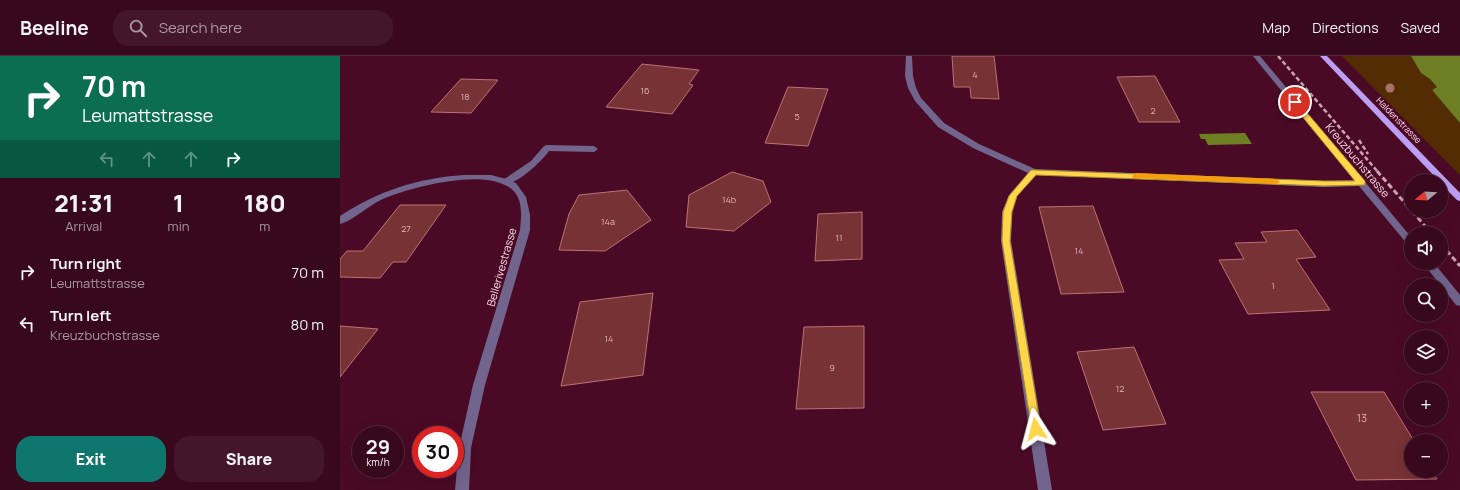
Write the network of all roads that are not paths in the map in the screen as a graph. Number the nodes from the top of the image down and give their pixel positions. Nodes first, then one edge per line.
1 (909, 56) edge
2 (1256, 56) edge
3 (1323, 56) edge
4 (594, 149) dead end
5 (1034, 172) junction
6 (506, 182) junction
7 (1362, 183) junction
8 (1460, 198) edge
9 (340, 221) edge
10 (1404, 234) edge
11 (1434, 270) edge
12 (1460, 302) edge
13 (462, 490) edge
14 (1045, 490) edge

1 - 5 street
2 - 7 street, Kreuzbuchstrasse
3 - 8 main road, Haldenstrasse
4 - 6 street
5 - 7 street
5 - 14 street
6 - 9 street, Bellerivestrasse
6 - 13 street, Bellerivestrasse
7 - 10 street, Kreuzbuchstrasse
11 - 12 street

